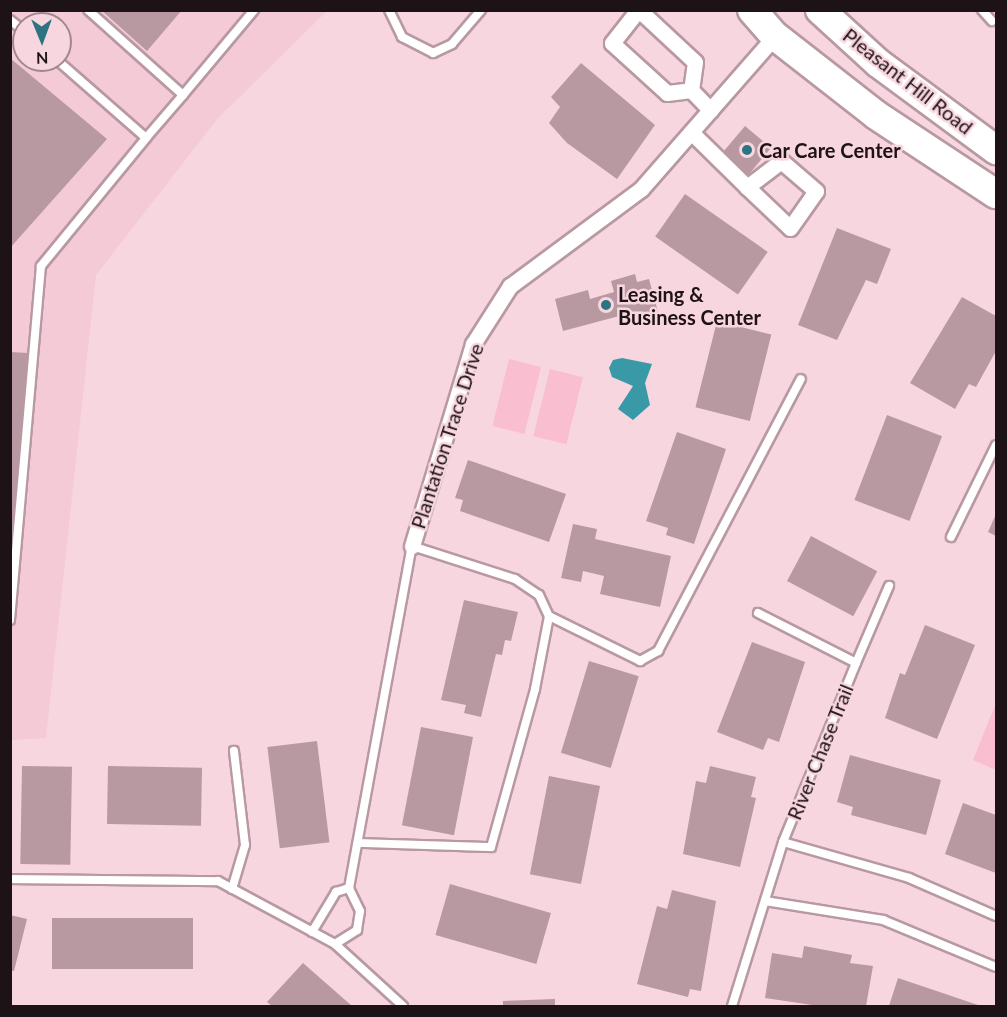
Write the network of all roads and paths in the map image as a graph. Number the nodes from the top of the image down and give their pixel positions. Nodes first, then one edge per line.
1 (88, 10) edge
2 (254, 10) edge
3 (389, 10) edge
4 (481, 10) edge
5 (639, 10) edge
6 (752, 10) edge
7 (820, 10) edge
8 (982, 10) edge
9 (992, 21) dead end
10 (775, 36) junction
11 (71, 72) edge
12 (691, 90) junction
13 (183, 95) junction
14 (710, 110) junction
15 (691, 132) junction
16 (146, 138) junction
17 (996, 150) edge
18 (996, 175) edge
19 (747, 187) junction
20 (996, 194) edge
21 (801, 379) dead end
22 (996, 445) edge
23 (951, 537) dead end
24 (412, 546) junction
25 (889, 586) dead end
26 (758, 613) dead end
27 (549, 616) junction
28 (10, 620) edge
29 (856, 663) junction
30 (234, 751) dead end
31 (783, 842) junction
32 (361, 843) junction
33 (10, 879) edge
34 (349, 888) junction
35 (232, 889) junction
36 (765, 901) junction
37 (996, 916) edge
38 (312, 932) junction
39 (335, 944) junction
40 (996, 967) edge
41 (403, 1006) edge
42 (732, 1006) edge

1 - 13 lane
2 - 13 lane
3 - 4 lane
5 - 12 street
5 - 12 street
6 - 10 highway, Pleasant Hill Road
7 - 17 highway, Pleasant Hill Road
8 - 9 lane
10 - 14 street, Plantation Trace Drive
10 - 18 highway
10 - 20 highway, Pleasant Hill Road
11 - 16 lane
12 - 14 street
13 - 16 lane
14 - 15 street, Plantation Trace Drive
15 - 19 street
15 - 24 street, Plantation Trace Drive
16 - 28 lane
19 - 19 street
21 - 27 lane
22 - 23 lane
24 - 27 lane, Plantation Trace Drive
24 - 32 lane, Plantation Trace Drive
25 - 29 lane, River Chase Trail
26 - 29 lane, River Chase Trail
27 - 32 lane
29 - 31 lane, River Chase Trail
30 - 35 lane
31 - 36 lane, River Chase Trail
31 - 37 lane, River Chase Trail
32 - 34 lane, Plantation Trace Drive
33 - 35 lane
34 - 38 lane
34 - 39 lane
35 - 38 lane
36 - 40 lane
36 - 42 lane, River Chase Trail
38 - 39 lane
39 - 41 lane

